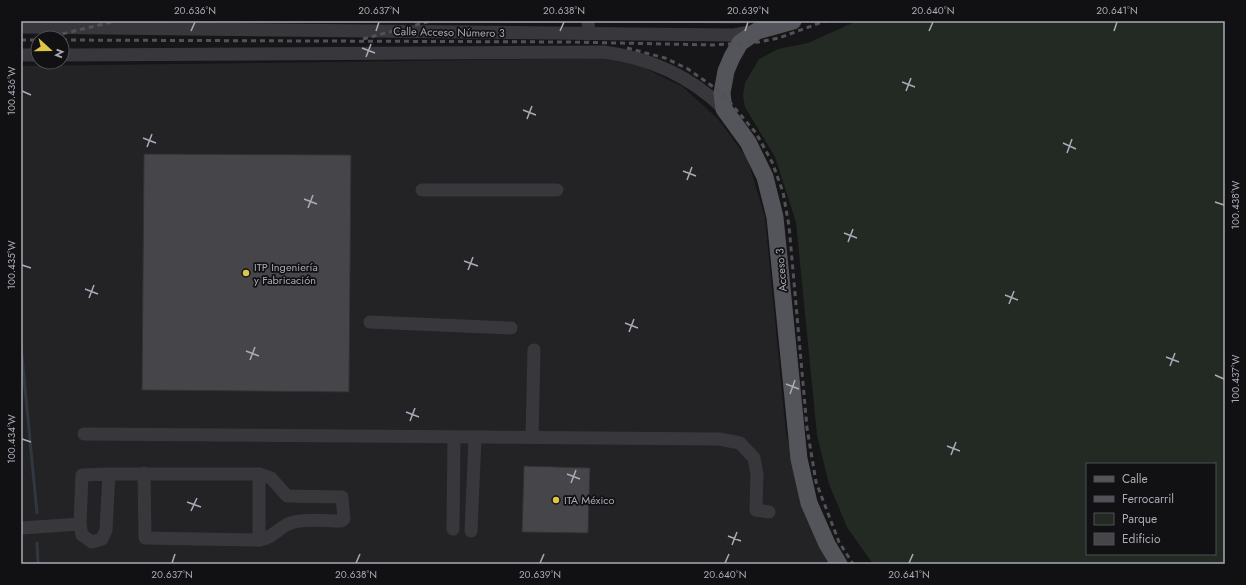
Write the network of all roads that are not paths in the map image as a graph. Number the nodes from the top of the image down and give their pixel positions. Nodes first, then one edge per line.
1 (793, 21) edge
2 (21, 27) edge
3 (588, 28) edge
4 (757, 31) junction
5 (70, 55) edge
6 (724, 109) junction
7 (422, 190) dead end
8 (558, 190) dead end
9 (370, 322) dead end
10 (511, 328) dead end
11 (534, 350) dead end
12 (84, 434) dead end
13 (532, 437) junction
14 (454, 438) junction
15 (475, 438) junction
16 (144, 473) junction
17 (109, 474) junction
18 (260, 474) junction
19 (769, 512) dead end
20 (80, 524) junction
21 (21, 528) edge
22 (453, 529) dead end
23 (471, 532) dead end
24 (258, 540) junction
25 (839, 564) edge

1 - 4 main road
2 - 3 street, Calle Acceso Número 3
3 - 4 street, Calle Acceso Número 3
4 - 6 main road
5 - 6 street, Calle Acceso Número 3
6 - 25 main road, Acceso 3
7 - 8 street
9 - 10 street
11 - 13 street
12 - 14 street
13 - 15 street
13 - 19 street
14 - 15 street
14 - 22 street
15 - 23 street
16 - 17 street
16 - 18 street
16 - 24 street
17 - 20 street
17 - 20 street
18 - 24 street
18 - 24 street
20 - 21 street

